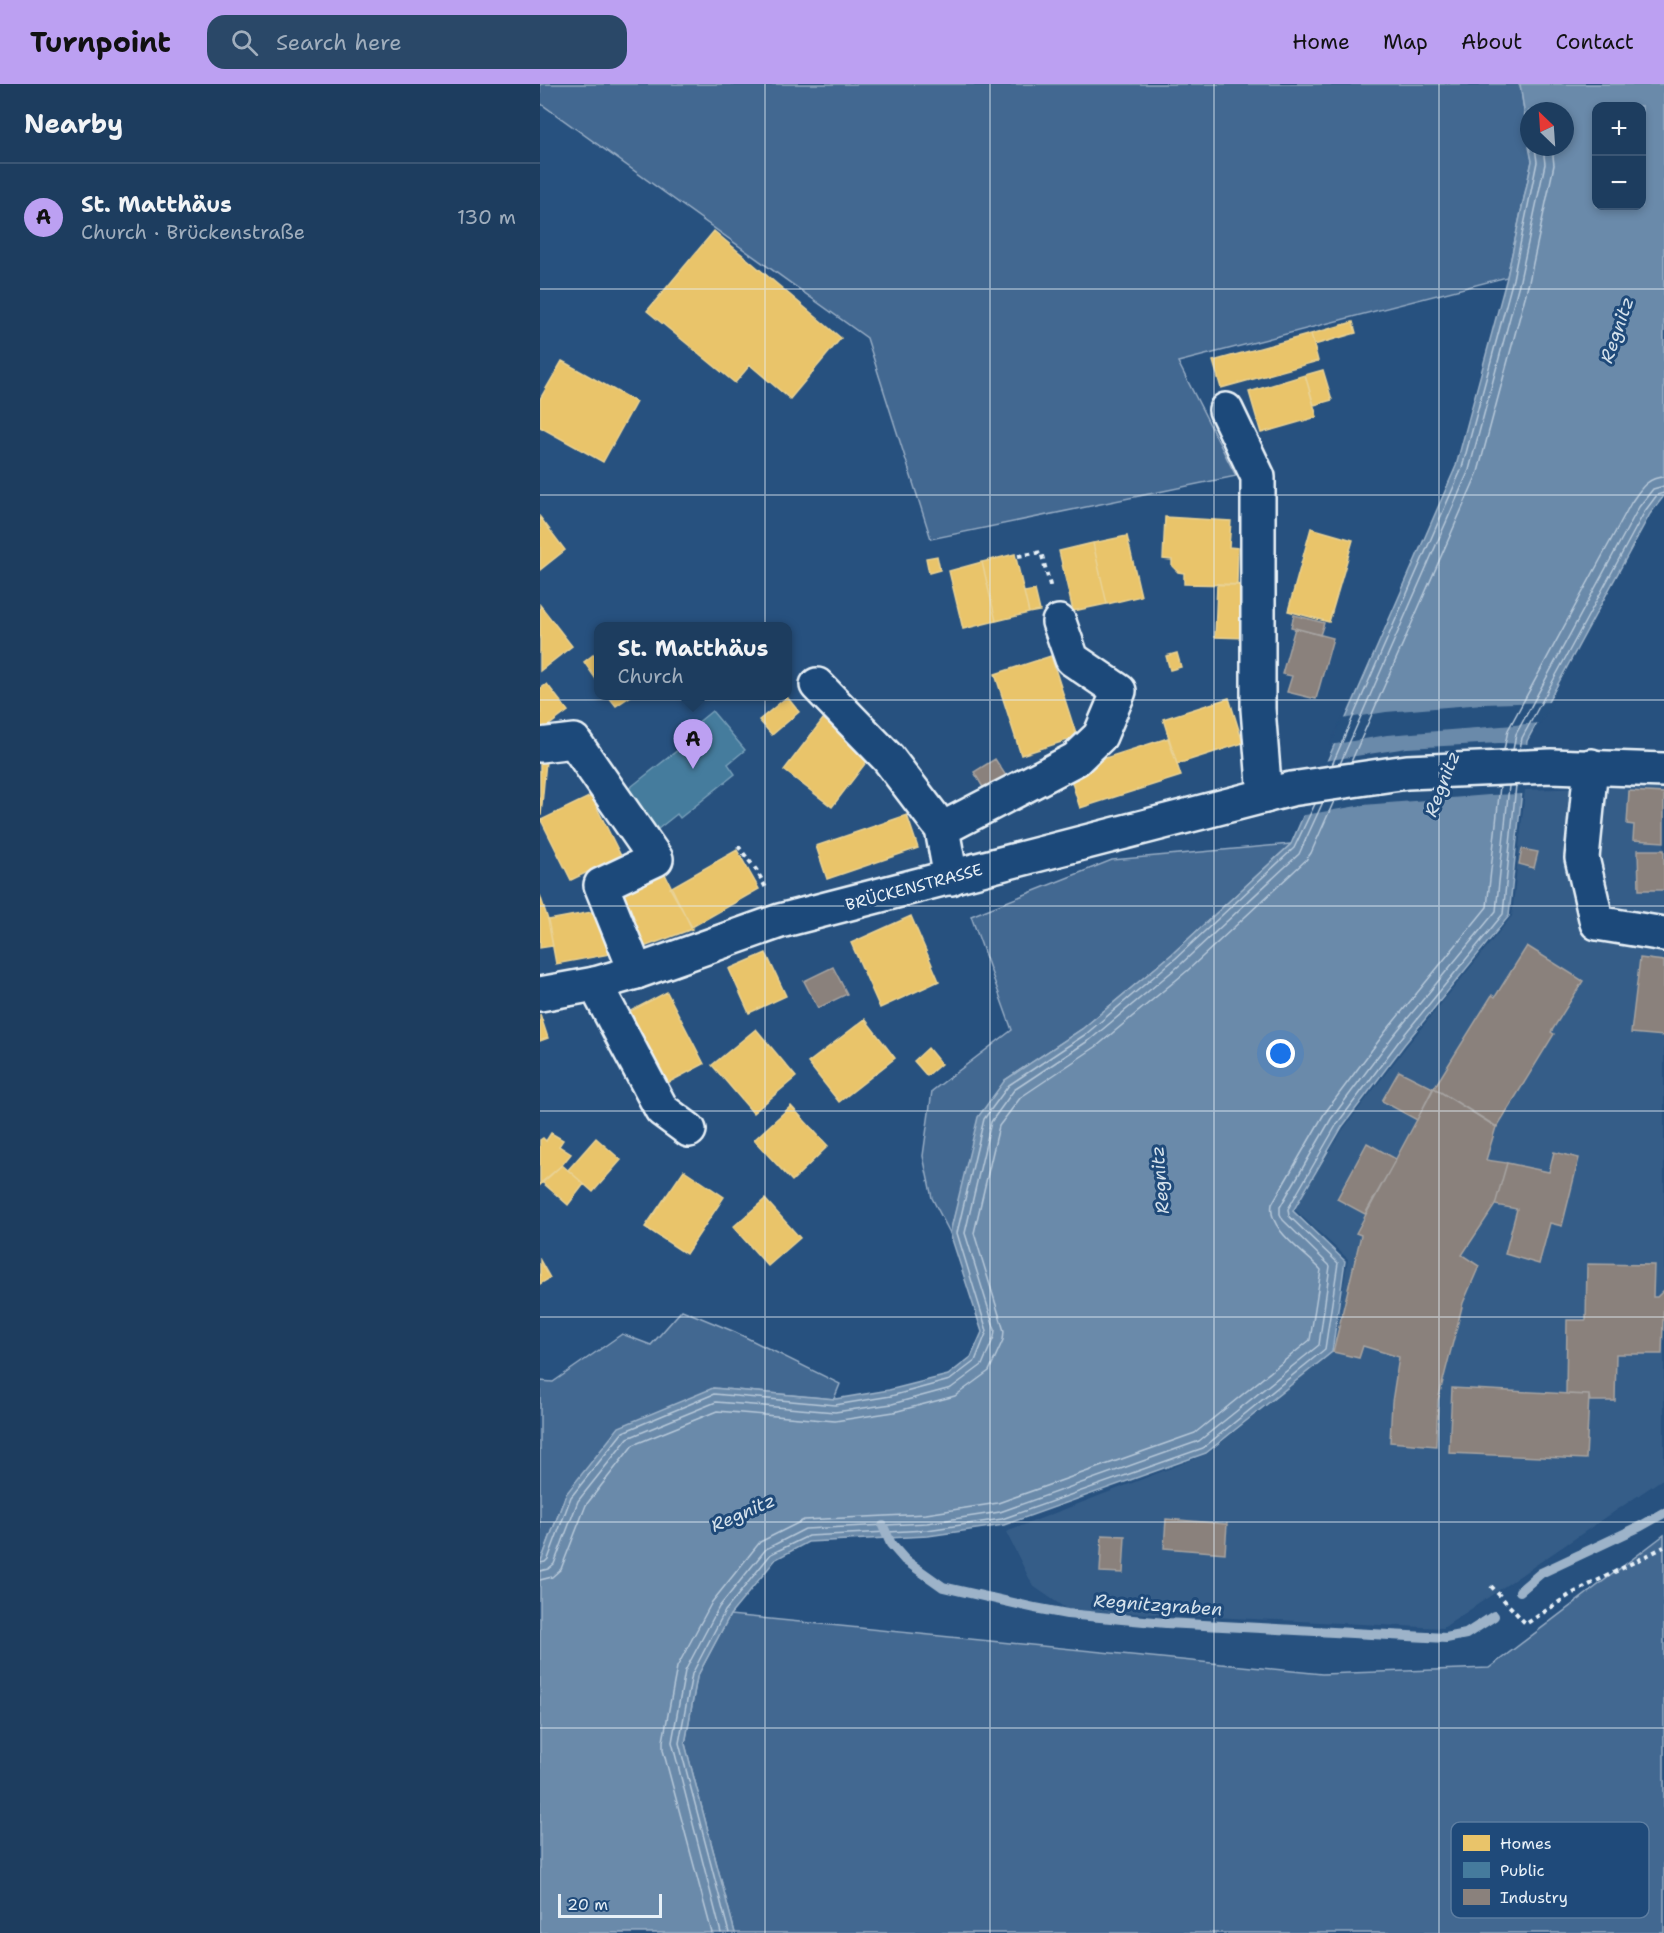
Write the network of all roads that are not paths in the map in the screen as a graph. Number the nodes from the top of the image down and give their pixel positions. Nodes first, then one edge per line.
1 (1226, 410) dead end
2 (1059, 622) dead end
3 (817, 685) dead end
4 (540, 745) edge
5 (1591, 766) junction
6 (1664, 770) edge
7 (1278, 793) junction
8 (942, 829) junction
9 (951, 878) junction
10 (1664, 934) edge
11 (636, 972) junction
12 (595, 984) junction
13 (540, 993) edge
14 (689, 1130) dead end

1 - 7 main road
2 - 8 main road
3 - 8 main road
4 - 11 main road
5 - 6 main road
5 - 7 main road, BRÜCKENSTRASSE
5 - 10 main road
7 - 9 main road, BRÜCKENSTRASSE
8 - 9 main road
9 - 11 main road, BRÜCKENSTRASSE
11 - 12 main road, BRÜCKENSTRASSE
12 - 13 main road, BRÜCKENSTRASSE
12 - 14 main road

